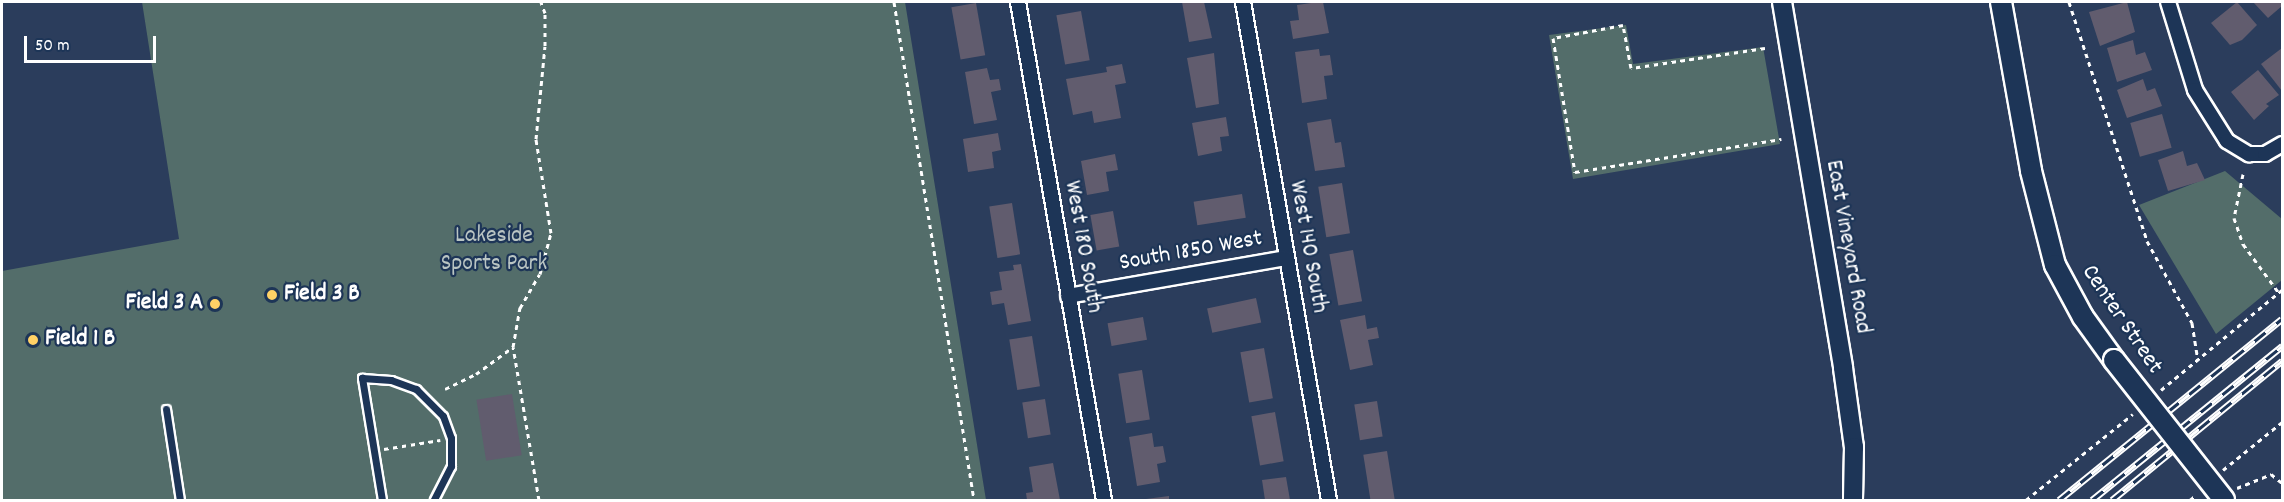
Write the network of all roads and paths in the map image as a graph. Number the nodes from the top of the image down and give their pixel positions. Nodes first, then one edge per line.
1 (542, 2) edge
2 (894, 2) edge
3 (1018, 2) edge
4 (1243, 2) edge
5 (1782, 2) edge
6 (2001, 2) edge
7 (2069, 2) edge
8 (2168, 2) edge
9 (1765, 48) dead end
10 (1781, 139) dead end
11 (2283, 144) edge
12 (2243, 174) dead end
13 (1286, 258) junction
14 (2281, 292) edge
15 (1068, 296) junction
16 (513, 347) junction
17 (2198, 360) junction
18 (2165, 387) dead end
19 (445, 388) dead end
20 (166, 409) dead end
21 (2124, 422) dead end
22 (2283, 422) edge
23 (451, 438) junction
24 (373, 451) junction
25 (2225, 469) dead end
26 (2283, 483) edge
27 (2225, 497) edge
28 (180, 501) edge
29 (381, 501) edge
30 (434, 501) edge
31 (539, 501) edge
32 (974, 501) edge
33 (1104, 501) edge
34 (1329, 501) edge
35 (1853, 501) edge
36 (2026, 501) edge

1 - 16 path
2 - 32 path
3 - 15 street, West 180 South
4 - 13 street, West 140 South
5 - 35 street, East Vineyard Road
6 - 27 main road, Center Street, bridge
7 - 17 path
8 - 11 street
9 - 10 path
12 - 14 path
13 - 15 street, South 1850 West
13 - 34 street, West 140 South
14 - 17 path
15 - 33 street, West 180 South
16 - 19 path
16 - 31 path
17 - 18 path
20 - 28 lane
21 - 36 path
22 - 25 path
23 - 24 path
23 - 24 lane
23 - 30 lane
24 - 29 lane
26 - 27 path

